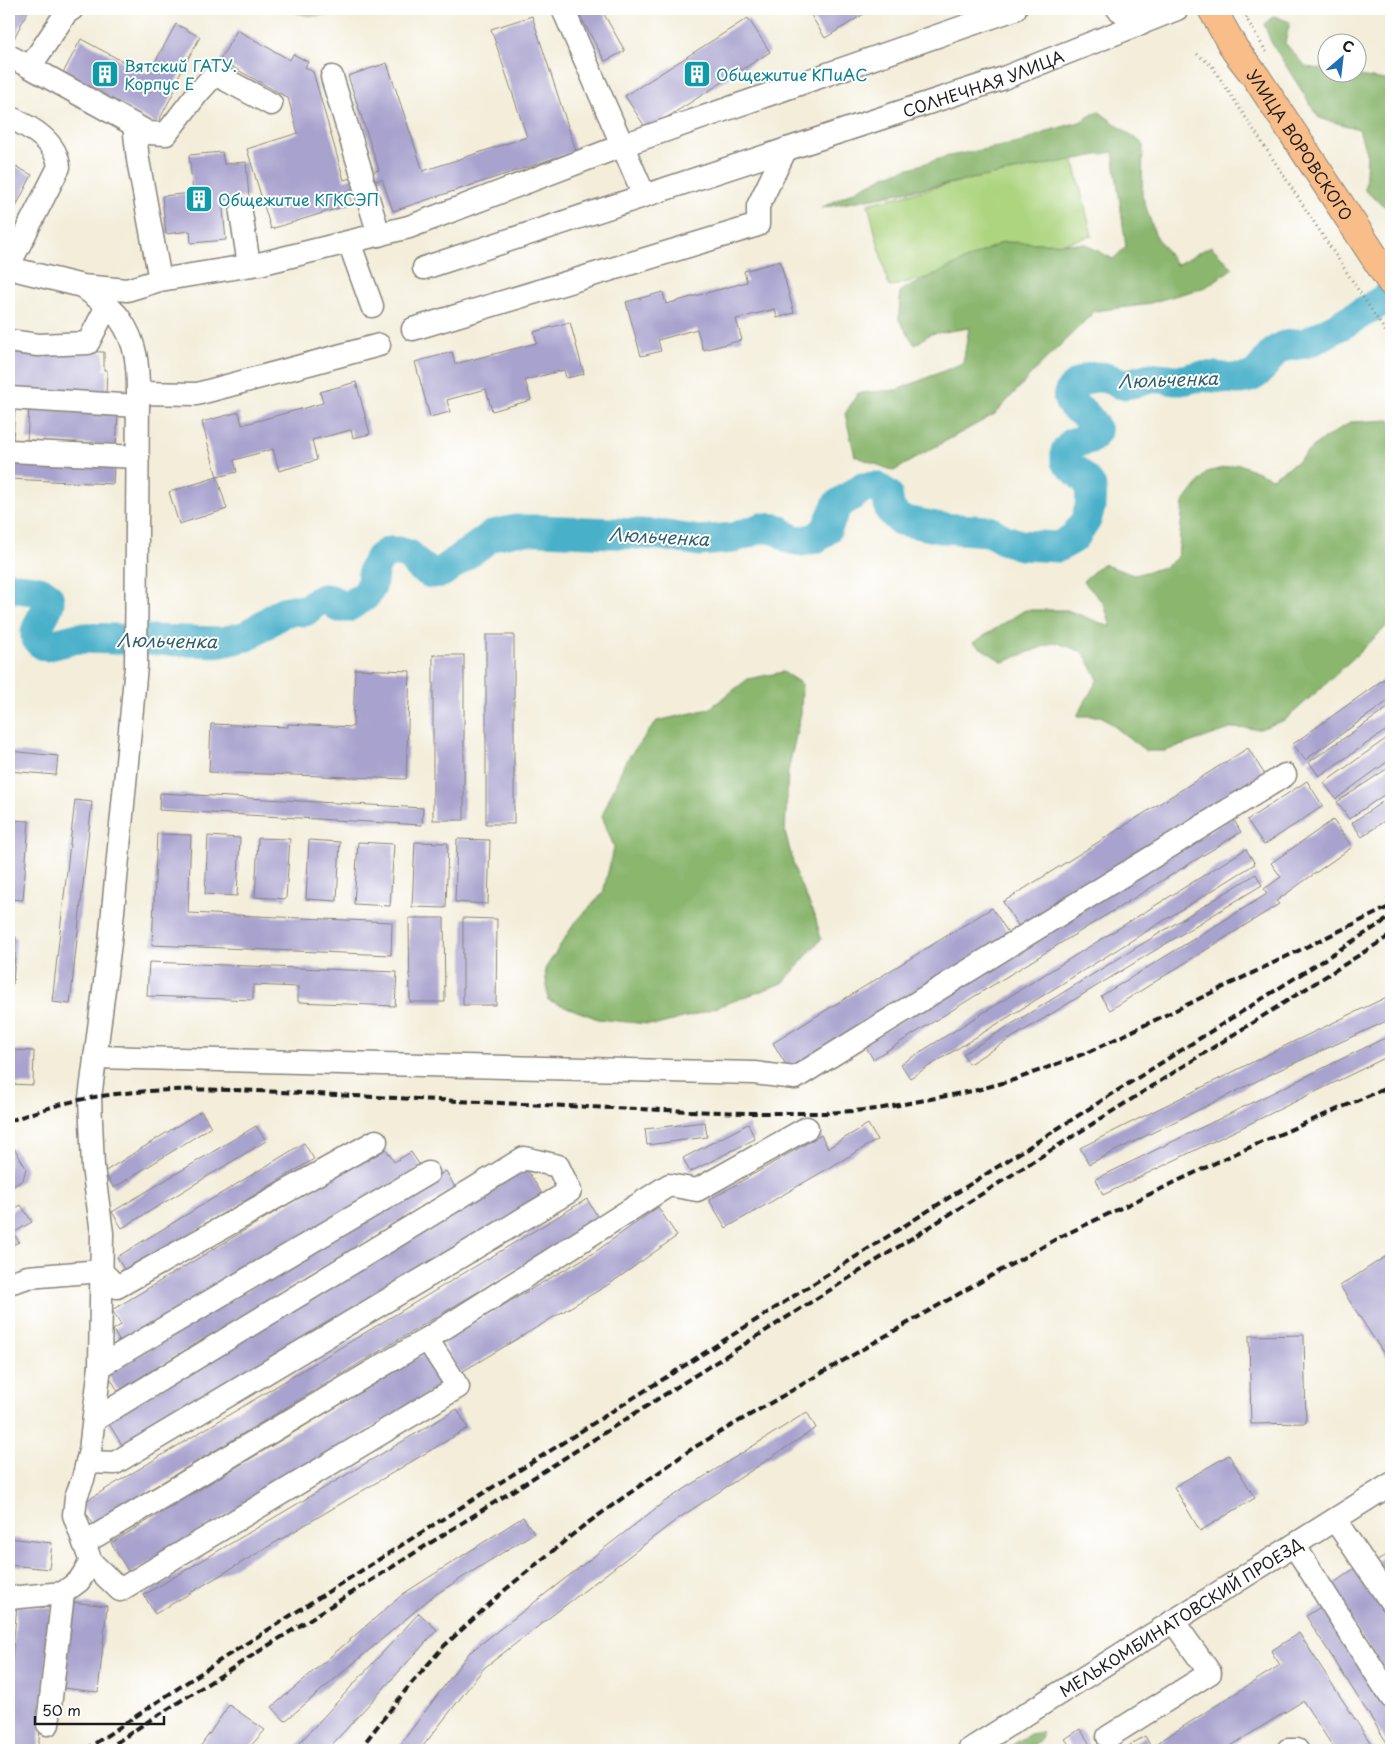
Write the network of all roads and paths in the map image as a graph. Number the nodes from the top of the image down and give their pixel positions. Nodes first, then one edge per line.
1 (72, 9) edge
2 (563, 9) edge
3 (1015, 9) edge
4 (1118, 9) edge
5 (1177, 9) edge
6 (1212, 9) edge
7 (1253, 9) edge
8 (1141, 24) junction
9 (1197, 54) dead end
10 (9, 56) edge
11 (30, 67) junction
12 (1263, 67) junction
13 (332, 77) dead end
14 (271, 104) dead end
15 (9, 117) edge
16 (134, 125) junction
17 (623, 145) junction
18 (786, 149) junction
19 (644, 195) junction
20 (241, 213) dead end
21 (378, 235) junction
22 (349, 242) junction
23 (249, 265) junction
24 (9, 266) edge
25 (424, 268) dead end
26 (160, 280) junction
27 (1391, 282) edge
28 (82, 286) junction
29 (107, 306) junction
30 (372, 306) dead end
31 (413, 329) dead end
32 (1391, 340) edge
33 (9, 341) edge
34 (379, 345) dead end
35 (9, 398) edge
36 (138, 400) junction
37 (9, 451) edge
38 (138, 457) junction
39 (1285, 775) dead end
40 (95, 1057) junction
41 (807, 1128) dead end
42 (376, 1141) dead end
43 (428, 1173) dead end
44 (101, 1271) junction
45 (9, 1282) edge
46 (427, 1340) junction
47 (100, 1366) junction
48 (94, 1420) junction
49 (87, 1462) junction
50 (1388, 1492) edge
51 (1335, 1520) junction
52 (1294, 1545) junction
53 (87, 1553) junction
54 (63, 1593) junction
55 (9, 1601) edge
56 (1391, 1602) edge
57 (1173, 1621) junction
58 (1391, 1696) edge
59 (48, 1724) dead end
60 (1108, 1737) dead end
61 (969, 1750) edge
62 (1288, 1750) edge
63 (1297, 1750) edge

1 - 11 street
2 - 17 street
3 - 17 street
4 - 8 street
5 - 8 street, СОЛНЕЧНАЯ УЛИЦА
6 - 12 main road, УЛИЦА ВОРОВСКОГО
7 - 12 path
8 - 18 street, СОЛНЕЧНАЯ УЛИЦА
9 - 32 path
10 - 11 street
11 - 16 street
12 - 27 main road, УЛИЦА ВОРОВСКОГО
13 - 21 street
14 - 16 street
15 - 24 street
16 - 26 street
17 - 19 street
17 - 21 street
18 - 19 street, СОЛНЕЧНАЯ УЛИЦА
18 - 31 street
19 - 25 street, СОЛНЕЧНАЯ УЛИЦА
20 - 23 street
21 - 22 street
22 - 23 street
22 - 30 street
23 - 26 street
24 - 28 street
26 - 28 street
28 - 29 street
29 - 33 street
29 - 36 street
34 - 36 street
35 - 36 street
36 - 38 street
37 - 38 street
38 - 40 street
39 - 40 street
40 - 44 street
41 - 46 street
42 - 44 street
43 - 47 street
44 - 45 street
44 - 47 street
46 - 53 street
46 - 53 street
47 - 48 street
48 - 49 street
48 - 49 street
49 - 53 street
50 - 51 street, МЕЛЬКОМБИНАТОВСКИЙ ПРОЕЗД
51 - 52 street, МЕЛЬКОМБИНАТОВСКИЙ ПРОЕЗД
51 - 56 street
52 - 57 street, МЕЛЬКОМБИНАТОВСКИЙ ПРОЕЗД
52 - 58 street
53 - 54 street
54 - 55 street
54 - 59 street
57 - 60 street
57 - 61 street, МЕЛЬКОМБИНАТОВСКИЙ ПРОЕЗД
62 - 63 street

